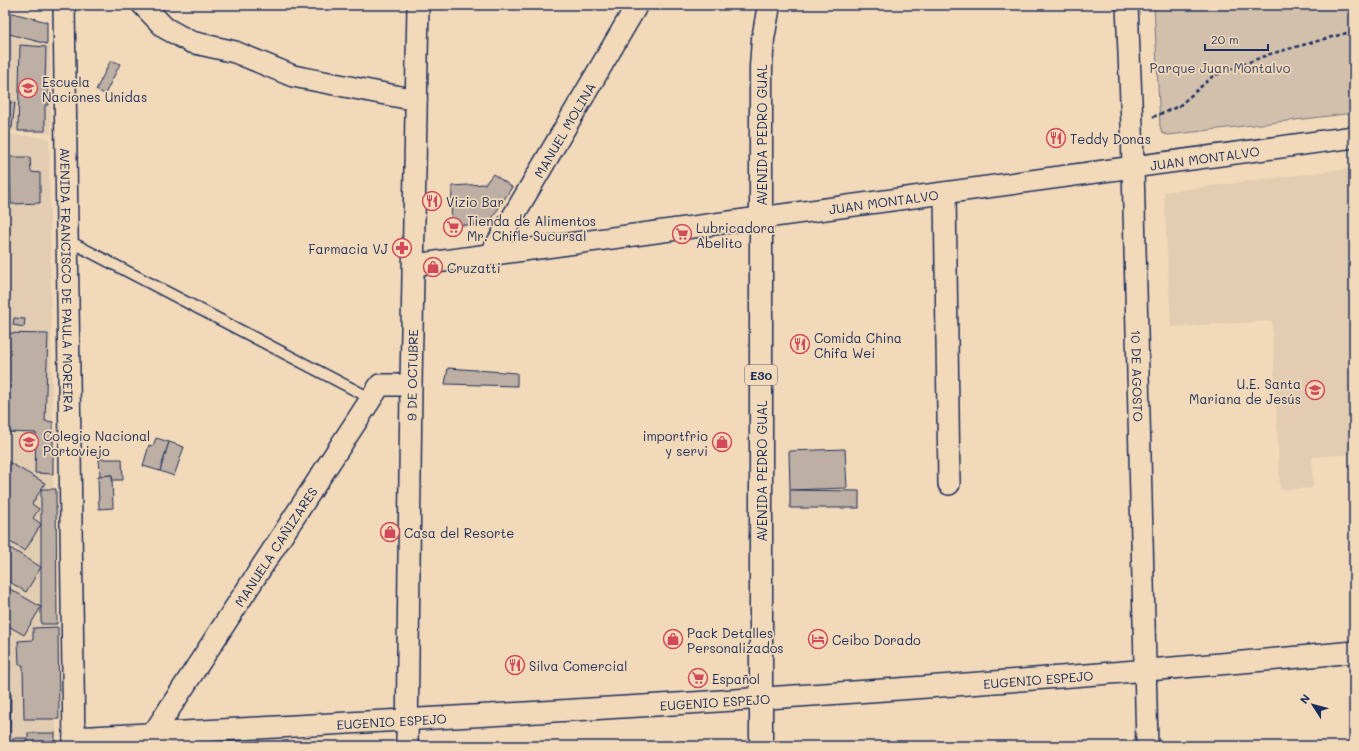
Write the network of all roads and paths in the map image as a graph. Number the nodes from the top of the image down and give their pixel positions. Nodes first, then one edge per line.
1 (64, 5) edge
2 (143, 5) edge
3 (418, 5) edge
4 (637, 5) edge
5 (769, 5) edge
6 (1127, 5) edge
7 (1354, 31) edge
8 (416, 100) junction
9 (1132, 125) junction
10 (1354, 137) edge
11 (1134, 167) junction
12 (944, 193) junction
13 (761, 218) junction
14 (67, 240) junction
15 (492, 254) junction
16 (414, 265) junction
17 (411, 385) junction
18 (372, 399) junction
19 (949, 484) dead end
20 (1354, 652) edge
21 (1146, 671) junction
22 (761, 697) junction
23 (407, 719) junction
24 (153, 734) junction
25 (74, 742) edge
26 (407, 746) edge
27 (761, 746) edge
28 (1147, 746) edge

1 - 14 street, AVENIDA FRANCISCO DE PAULA MOREIRA
2 - 8 street
3 - 8 street, 9 DE OCTUBRE
4 - 15 street, MANUEL MOLINA
5 - 13 highway, AVENIDA PEDRO GUAL / E30
6 - 9 street, 10 DE AGOSTO
7 - 9 path
8 - 16 street, 9 DE OCTUBRE
9 - 11 street, 10 DE AGOSTO
10 - 11 street, JUAN MONTALVO
11 - 12 street, JUAN MONTALVO
11 - 21 street, 10 DE AGOSTO
12 - 13 street, JUAN MONTALVO
12 - 19 street
13 - 15 street, JUAN MONTALVO
13 - 22 highway, AVENIDA PEDRO GUAL / E30
14 - 18 lane
14 - 25 street, AVENIDA FRANCISCO DE PAULA MOREIRA
15 - 16 street, JUAN MONTALVO
16 - 17 street, 9 DE OCTUBRE
17 - 18 street, MANUELA CAÑIZARES
17 - 23 street, 9 DE OCTUBRE
18 - 24 street, MANUELA CAÑIZARES
20 - 21 street, EUGENIO ESPEJO
21 - 22 street, EUGENIO ESPEJO
21 - 28 street, 10 DE AGOSTO
22 - 23 street, EUGENIO ESPEJO
22 - 27 highway, AVENIDA PEDRO GUAL / E30
23 - 24 street, EUGENIO ESPEJO
23 - 26 street, 9 DE OCTUBRE
24 - 25 street, EUGENIO ESPEJO

